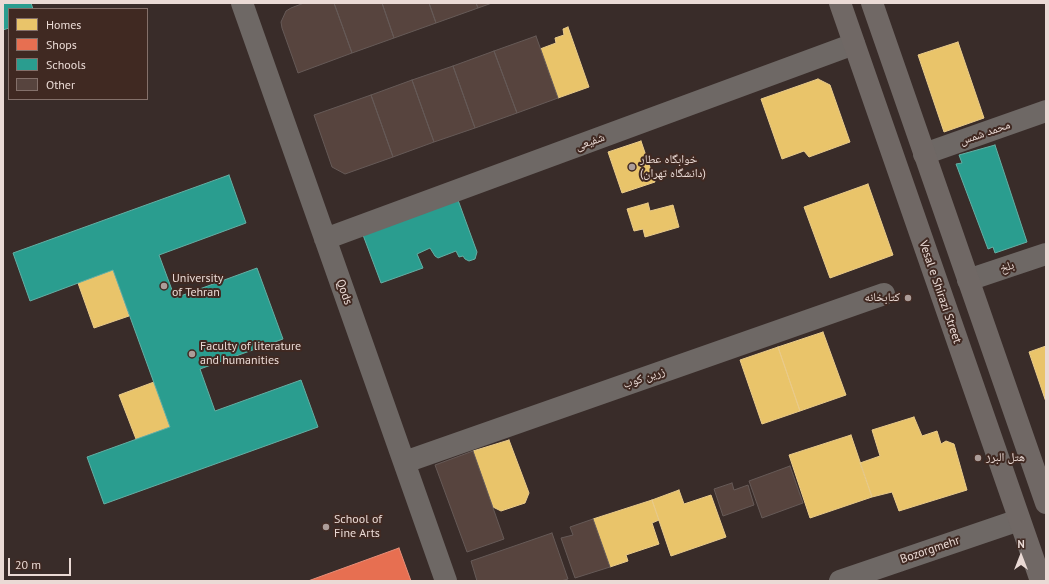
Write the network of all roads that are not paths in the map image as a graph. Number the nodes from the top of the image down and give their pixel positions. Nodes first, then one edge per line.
1 (242, 3) edge
2 (840, 3) edge
3 (872, 3) edge
4 (882, 34) junction
5 (854, 44) junction
6 (1046, 111) edge
7 (924, 154) junction
8 (325, 239) junction
9 (1046, 254) edge
10 (968, 280) junction
11 (884, 294) dead end
12 (404, 462) junction
13 (1046, 503) edge
14 (1046, 511) edge
15 (1019, 520) junction
16 (446, 581) edge
17 (840, 581) edge
18 (1041, 581) edge

1 - 8 street, Qods
2 - 5 main road, Vesal e Shirazi Street
3 - 4 main road
4 - 5 main road
4 - 7 main road
5 - 8 street, شفیعی
5 - 15 main road, Vesal e Shirazi Street
6 - 7 street, محمد شمس
7 - 10 main road
8 - 12 street, Qods
9 - 10 street, بلخ
10 - 13 main road
11 - 12 street, زرین کوب
12 - 16 street, Qods
14 - 15 main road
15 - 17 street, Bozorgmehr
15 - 18 main road, Vesal e Shirazi Street

